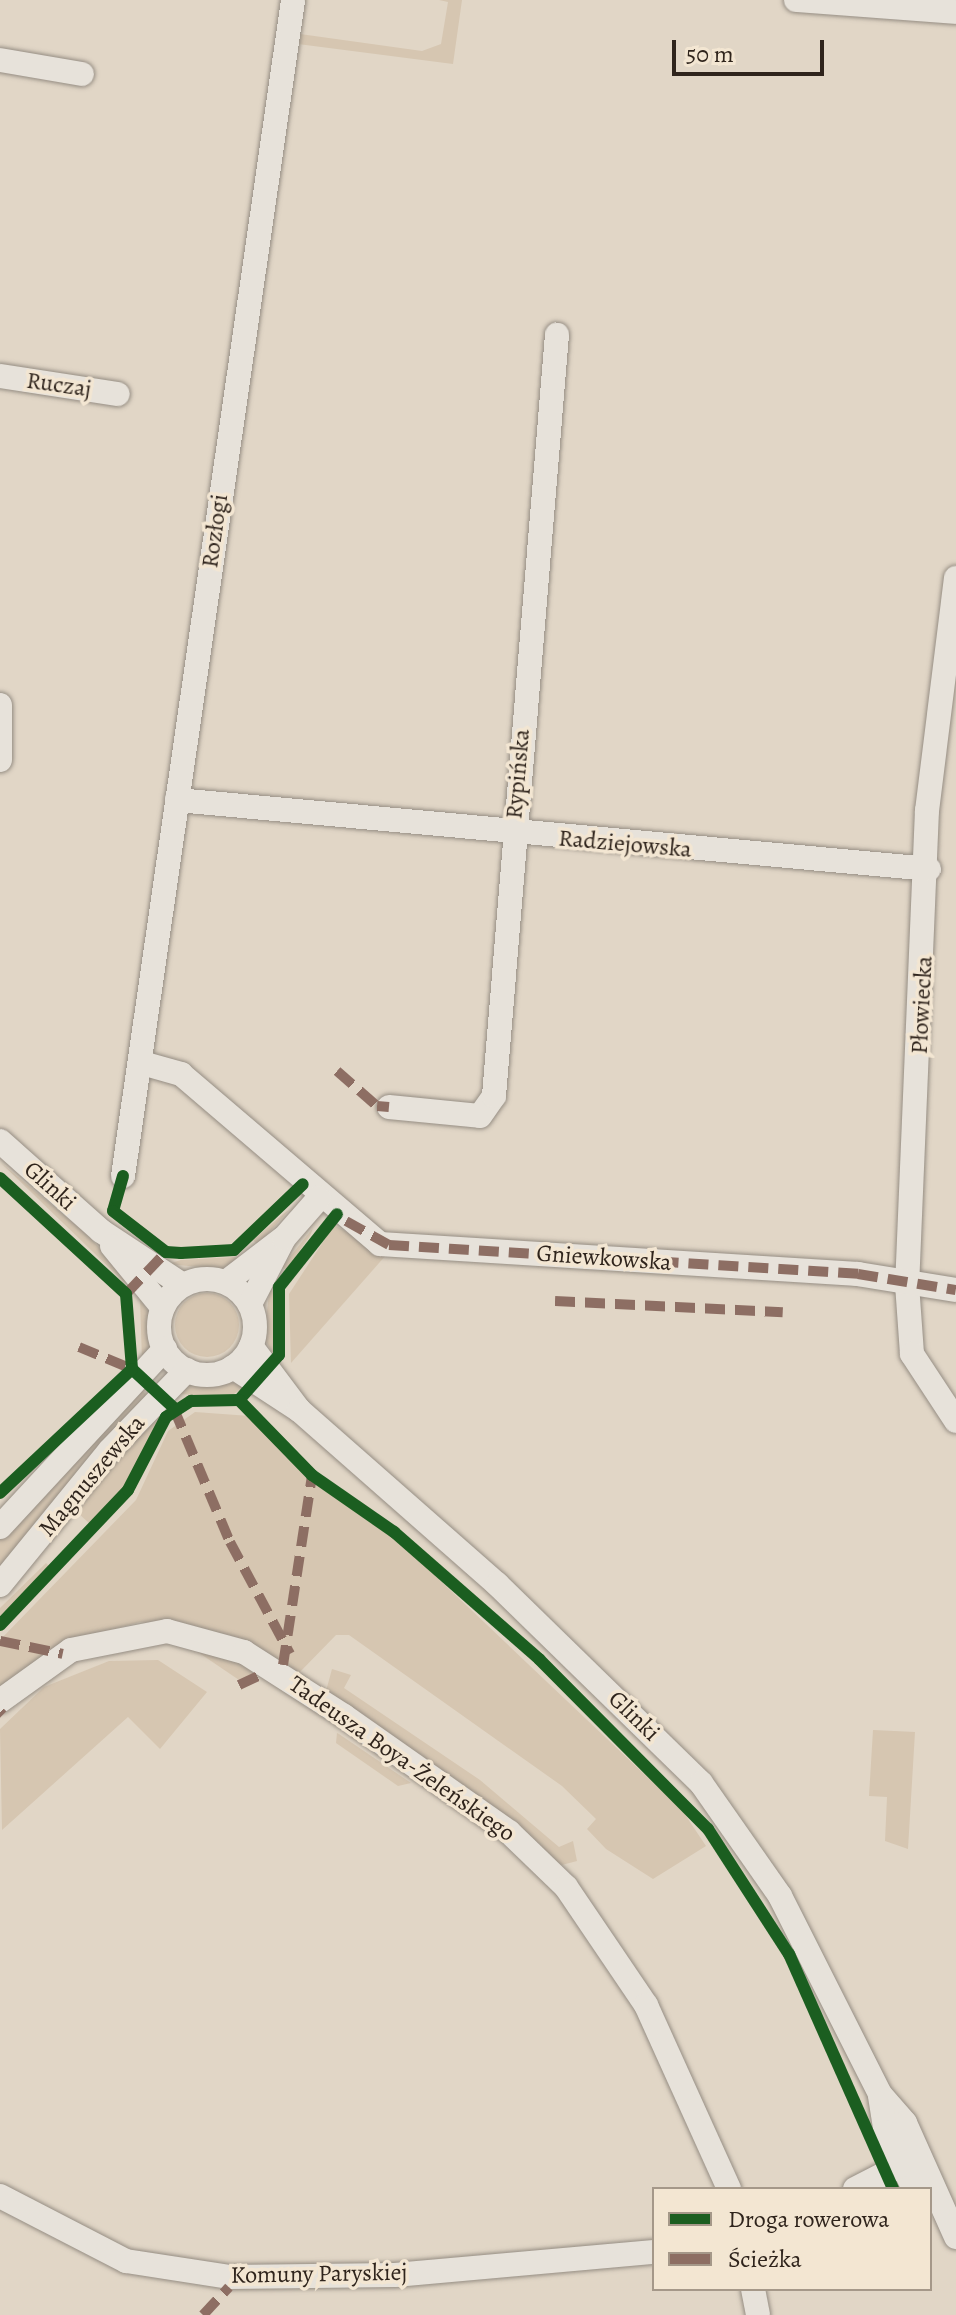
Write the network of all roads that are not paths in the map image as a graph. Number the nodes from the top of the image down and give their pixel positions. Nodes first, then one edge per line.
1 (293, 0) edge
2 (796, 0) edge
3 (956, 12) edge
4 (0, 60) edge
5 (82, 74) dead end
6 (557, 335) dead end
7 (0, 376) edge
8 (118, 394) dead end
9 (956, 578) edge
10 (0, 705) edge
11 (0, 760) edge
12 (177, 800) junction
13 (513, 835) junction
14 (929, 869) junction
15 (142, 1063) junction
16 (389, 1107) dead end
17 (0, 1141) edge
18 (123, 1176) dead end
19 (319, 1198) junction
20 (101, 1231) junction
21 (284, 1238) junction
22 (226, 1282) junction
23 (907, 1284) junction
24 (183, 1285) junction
25 (956, 1290) edge
26 (250, 1304) junction
27 (163, 1308) junction
28 (251, 1346) junction
29 (165, 1349) junction
30 (233, 1367) junction
31 (187, 1370) junction
32 (299, 1410) junction
33 (956, 1421) edge
34 (0, 1527) edge
35 (0, 1585) edge
36 (0, 1701) edge
37 (912, 2160) junction
38 (728, 2187) edge
39 (859, 2187) edge
40 (914, 2187) edge
41 (927, 2187) edge
42 (0, 2196) edge
43 (932, 2196) edge
44 (932, 2219) edge
45 (956, 2240) edge
46 (652, 2252) edge
47 (753, 2291) edge
48 (758, 2315) edge

1 - 12 street, Rozłogi
2 - 3 street
4 - 5 street
6 - 13 street, Rypińska
7 - 8 street, Ruczaj
9 - 14 street, Płowiecka
10 - 11 street
12 - 13 street, Radziejowska
12 - 15 street, Rozłogi
13 - 14 street, Radziejowska
13 - 16 street, Rypińska
14 - 23 street, Płowiecka
15 - 18 street, Rozłogi
15 - 19 street
17 - 20 street, Glinki
19 - 21 street
19 - 23 street, Gniewkowska
20 - 24 street, Glinki
20 - 27 street, Glinki
21 - 22 street
21 - 26 street
22 - 24 street
22 - 26 street
23 - 25 street, Gniewkowska
23 - 33 street, Płowiecka
24 - 27 street
26 - 28 street
27 - 29 street
28 - 30 street
28 - 32 street, Glinki
29 - 31 street
29 - 34 street, Magnuszewska
30 - 31 street
30 - 32 street, Glinki
31 - 35 street, Magnuszewska
32 - 37 street, Glinki
36 - 38 street, Tadeusza Boya-Żeleńskiego
37 - 39 street
37 - 40 street, Glinki
37 - 41 street, Glinki
42 - 46 street, Komuny Paryskiej
43 - 45 street, Glinki
44 - 45 street, Glinki
47 - 48 street

